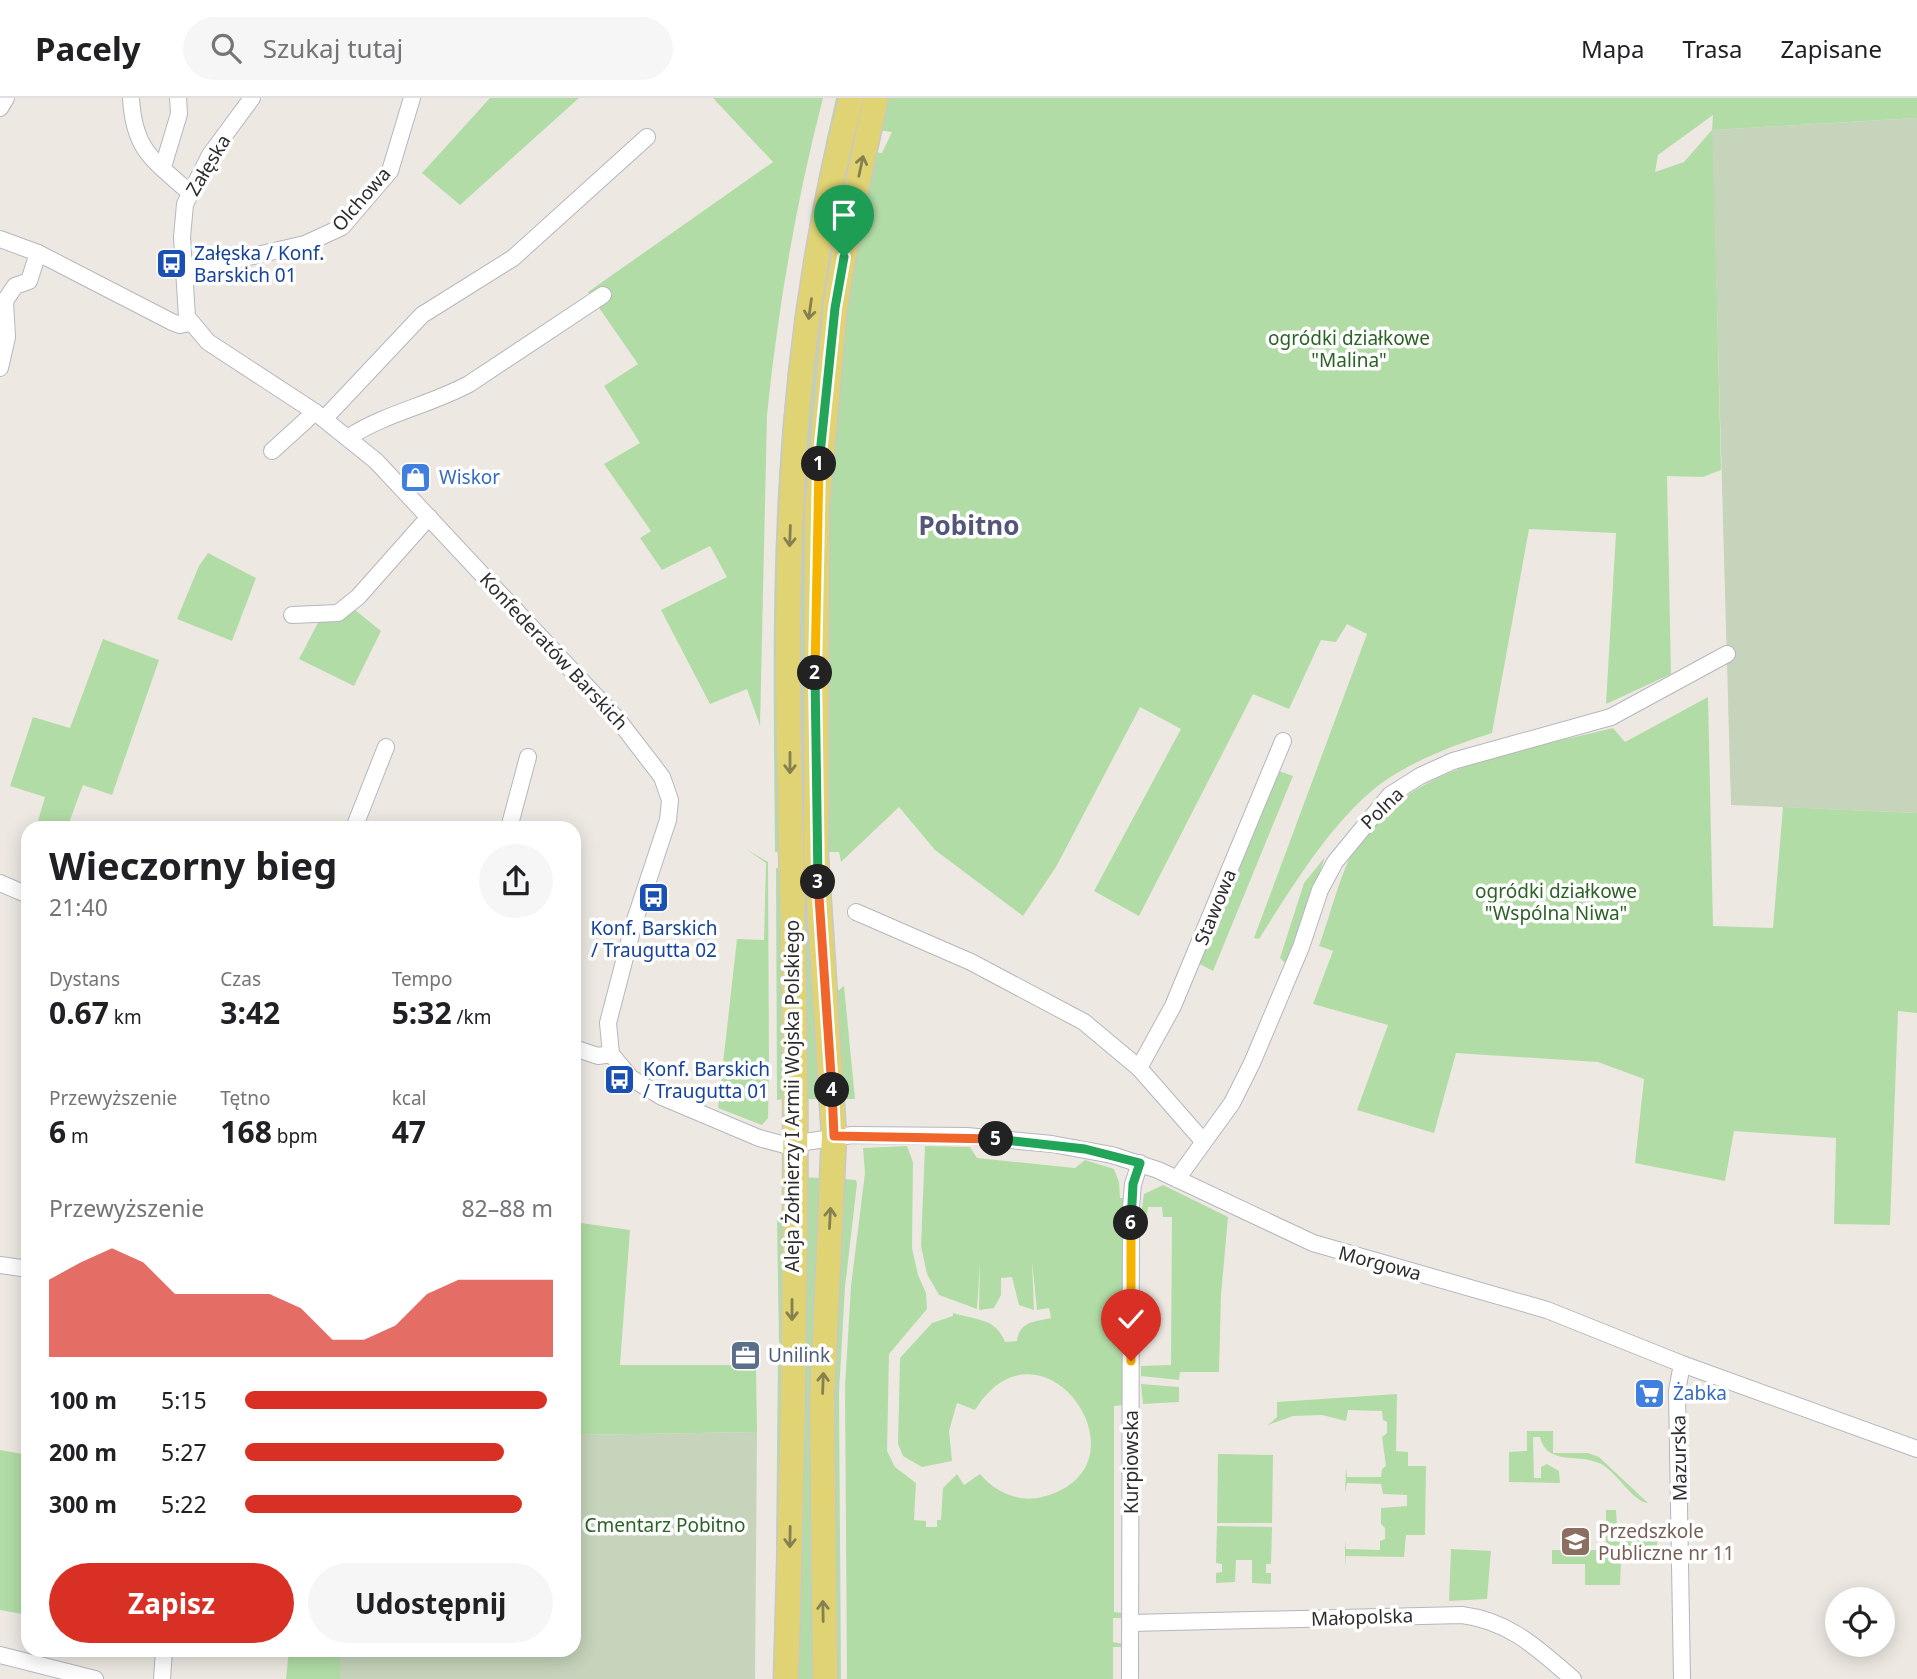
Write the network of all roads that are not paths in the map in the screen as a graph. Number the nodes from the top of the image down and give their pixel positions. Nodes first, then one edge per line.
1 (6, 98) edge
2 (131, 98) edge
3 (178, 98) edge
4 (412, 98) edge
5 (850, 98) edge
6 (876, 98) edge
7 (246, 101) edge
8 (0, 108) edge
9 (647, 137) dead end
10 (163, 167) junction
11 (189, 192) junction
12 (0, 239) edge
13 (38, 253) junction
14 (183, 272) junction
15 (603, 295) dead end
16 (190, 323) junction
17 (0, 368) edge
18 (320, 416) junction
19 (349, 437) junction
20 (272, 450) dead end
21 (429, 517) junction
22 (292, 615) dead end
23 (1727, 654) dead end
24 (1283, 741) dead end
25 (386, 747) dead end
26 (528, 757) dead end
27 (357, 821) edge
28 (511, 821) edge
29 (0, 883) edge
30 (21, 892) edge
31 (856, 912) dead end
32 (581, 1050) edge
33 (611, 1054) junction
34 (1139, 1068) junction
35 (834, 1136) junction
36 (1203, 1141) junction
37 (795, 1144) junction
38 (1140, 1163) junction
39 (1177, 1178) junction
40 (0, 1265) edge
41 (21, 1268) edge
42 (1682, 1364) junction
43 (1917, 1448) edge
44 (1131, 1623) junction
45 (0, 1655) edge
46 (164, 1657) edge
47 (95, 1679) edge
48 (162, 1679) edge
49 (786, 1679) edge
50 (825, 1679) edge
51 (1130, 1679) edge
52 (1573, 1679) edge
53 (1682, 1679) edge

1 - 8 street
2 - 10 street
3 - 10 street
4 - 14 street, Olchowa
5 -> 37 main road, Aleja Żołnierzy I Armii Wojska Polskiego
35 -> 6 main road, Aleja Żołnierzy I Armii Wojska Polskiego
7 - 11 street, Załęska
9 - 18 street
10 - 11 street
11 - 14 street, Załęska
12 - 13 street, Konfederatów Barskich
13 - 16 street, Konfederatów Barskich
13 - 17 street
14 - 16 street, Załęska
15 - 19 street
16 - 18 street, Konfederatów Barskich
18 - 19 street, Konfederatów Barskich
18 - 20 street
19 - 21 street, Konfederatów Barskich
21 - 22 street
21 - 33 street, Konfederatów Barskich
23 - 36 street, Polna
24 - 34 street, Stawowa
25 - 27 street
26 - 28 street
29 - 30 street
31 - 34 street
32 - 33 street
33 - 37 street
34 - 36 street
35 - 37 street
35 - 38 street, Morgowa
50 -> 35 main road, Aleja Żołnierzy I Armii Wojska Polskiego
36 - 39 street, Polna
37 -> 49 main road, Aleja Żołnierzy I Armii Wojska Polskiego
38 - 39 street, Morgowa
38 - 44 street, Kurpiowska
39 - 42 street, Morgowa
40 - 41 street
42 - 43 street, Morgowa
42 - 53 street, Mazurska
44 - 51 street, Kurpiowska
44 - 52 street, Małopolska
45 - 47 street
46 - 48 street

